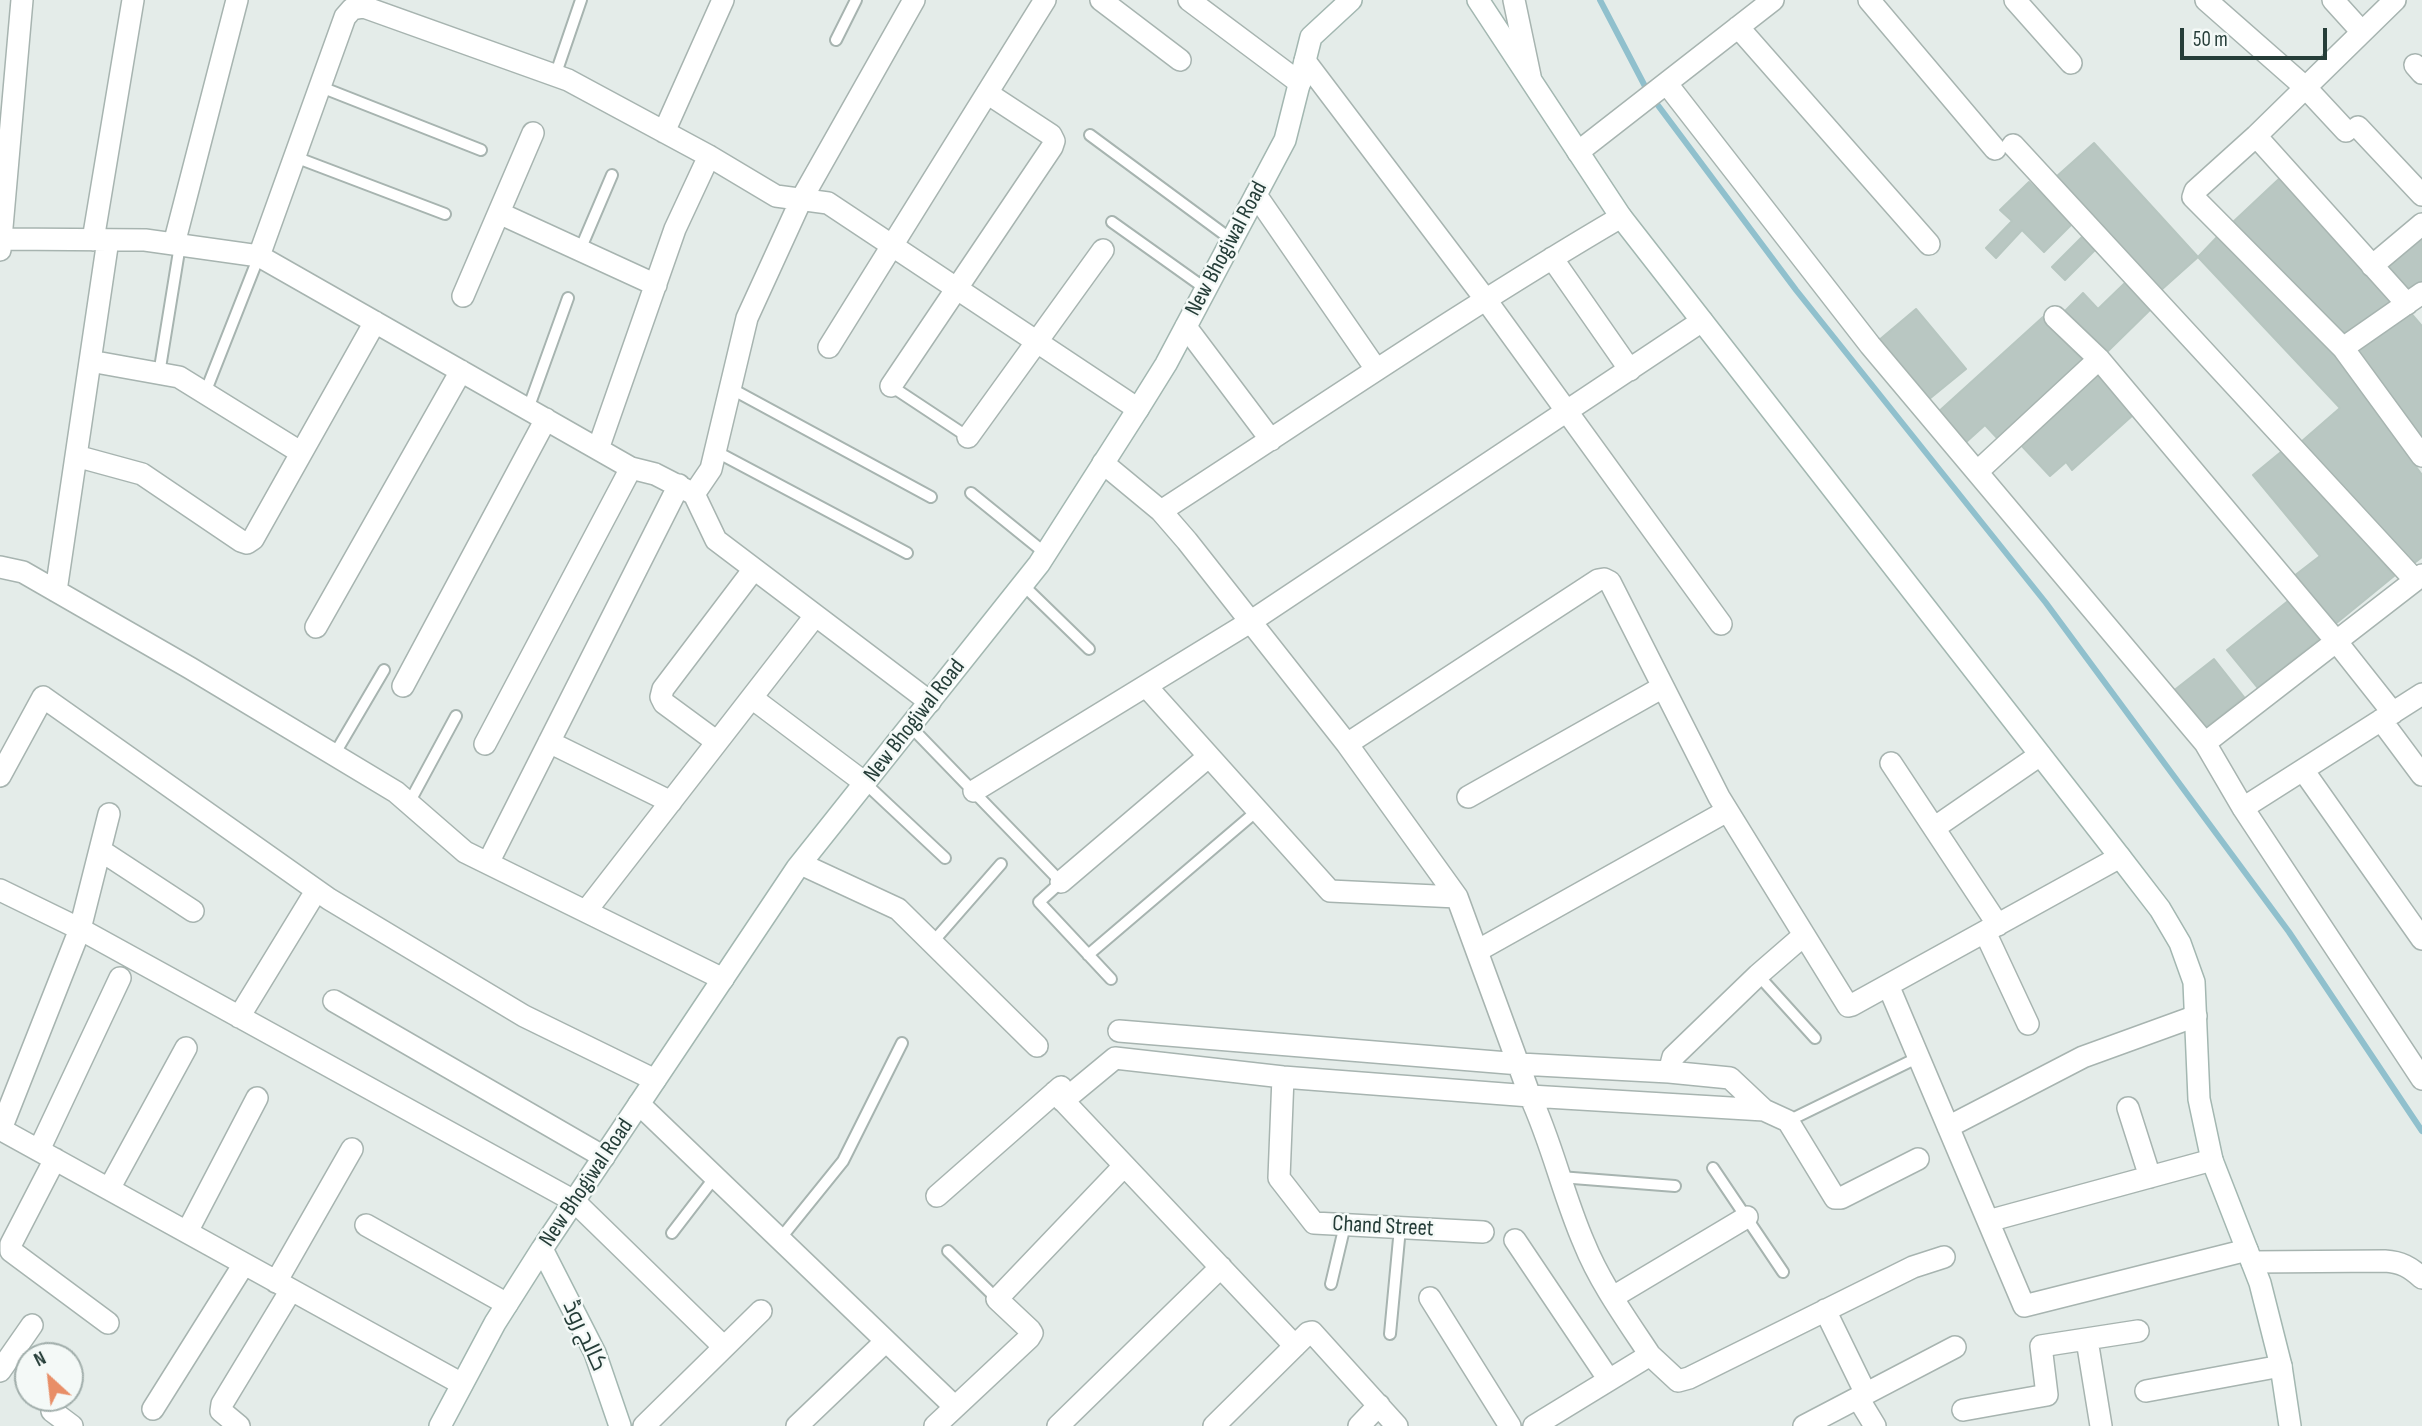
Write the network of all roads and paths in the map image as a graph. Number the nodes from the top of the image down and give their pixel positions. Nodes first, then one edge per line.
1 (22, 0) edge
2 (133, 0) edge
3 (237, 0) edge
4 (581, 0) edge
5 (723, 0) edge
6 (856, 0) edge
7 (914, 0) edge
8 (1045, 0) edge
9 (1101, 0) edge
10 (1189, 0) edge
11 (1351, 0) edge
12 (1478, 0) edge
13 (1514, 0) edge
14 (1773, 0) edge
15 (1869, 0) edge
16 (2015, 0) edge
17 (2206, 0) edge
18 (2333, 0) edge
19 (2395, 0) edge
20 (1738, 27) junction
21 (2362, 32) junction
22 (836, 40) dead end
23 (1180, 60) dead end
24 (1305, 61) junction
25 (2071, 63) dead end
26 (555, 76) junction
27 (1530, 76) junction
28 (1300, 83) junction
29 (321, 88) junction
30 (2305, 88) junction
31 (1656, 90) junction
32 (987, 93) junction
33 (664, 132) junction
34 (533, 133) dead end
35 (1090, 135) dead end
36 (2256, 136) junction
37 (481, 149) dead end
38 (1578, 152) junction
39 (709, 156) junction
40 (295, 157) junction
41 (612, 175) dead end
42 (1256, 195) junction
43 (2422, 195) edge
44 (801, 200) junction
45 (499, 213) junction
46 (445, 214) dead end
47 (1621, 217) junction
48 (1112, 222) dead end
49 (2422, 224) edge
50 (100, 240) junction
51 (1232, 240) junction
52 (0, 243) edge
53 (177, 244) junction
54 (1929, 244) dead end
55 (891, 245) junction
56 (580, 250) junction
57 (1103, 250) dead end
58 (259, 256) junction
59 (1552, 258) junction
60 (2372, 265) junction
61 (656, 285) junction
62 (957, 289) junction
63 (1206, 289) junction
64 (463, 296) dead end
65 (568, 298) dead end
66 (1486, 300) junction
67 (2416, 301) edge
68 (2055, 317) dead end
69 (1702, 321) junction
70 (375, 322) junction
71 (1186, 327) junction
72 (1036, 341) junction
73 (829, 347) dead end
74 (2343, 348) junction
75 (2099, 359) junction
76 (90, 361) junction
77 (1376, 369) junction
78 (1630, 370) junction
79 (461, 371) junction
80 (159, 374) junction
81 (891, 386) joint
82 (730, 388) junction
83 (205, 393) junction
84 (1138, 409) junction
85 (1567, 410) junction
86 (537, 414) junction
87 (968, 437) joint
88 (1271, 440) junction
89 (598, 449) junction
90 (715, 451) junction
91 (300, 452) junction
92 (76, 456) junction
93 (2422, 456) edge
94 (1103, 463) junction
95 (631, 468) junction
96 (1977, 472) junction
97 (686, 490) junction
98 (971, 494) dead end
99 (931, 497) dead end
100 (1161, 511) junction
101 (907, 553) dead end
102 (1045, 553) junction
103 (0, 567) edge
104 (754, 569) junction
105 (2418, 577) edge
106 (1022, 584) junction
107 (56, 591) junction
108 (815, 616) junction
109 (1250, 622) junction
110 (1721, 624) dead end
111 (316, 627) dead end
112 (2336, 641) junction
113 (1089, 649) dead end
114 (384, 670) dead end
115 (403, 686) dead end
116 (1146, 686) junction
117 (1663, 687) junction
118 (2422, 694) edge
119 (752, 698) junction
120 (930, 702) junction
121 (456, 716) dead end
122 (2387, 716) junction
123 (911, 727) junction
124 (549, 741) junction
125 (718, 742) junction
126 (2205, 743) junction
127 (485, 744) dead end
128 (1347, 744) junction
129 (334, 755) junction
130 (2040, 755) junction
131 (1208, 757) junction
132 (1891, 763) dead end
133 (2304, 769) junction
134 (2422, 775) edge
135 (0, 776) edge
136 (865, 783) junction
137 (974, 791) junction
138 (1468, 797) dead end
139 (671, 802) junction
140 (409, 803) junction
141 (2243, 808) junction
142 (1258, 810) junction
143 (1727, 811) junction
144 (109, 814) dead end
145 (1934, 828) junction
146 (100, 850) junction
147 (2120, 857) junction
148 (945, 858) dead end
149 (488, 863) junction
150 (801, 864) junction
151 (1001, 864) dead end
152 (1061, 882) junction
153 (0, 890) edge
154 (316, 891) junction
155 (1457, 897) junction
156 (193, 911) dead end
157 (586, 911) junction
158 (80, 929) junction
159 (1992, 929) junction
160 (1804, 936) junction
161 (2422, 939) edge
162 (932, 943) junction
163 (1477, 951) junction
164 (1088, 955) junction
165 (1758, 975) junction
166 (120, 978) dead end
167 (723, 979) junction
168 (1111, 979) dead end
169 (1888, 985) junction
170 (334, 1001) dead end
171 (2196, 1016) junction
172 (239, 1017) junction
173 (2028, 1024) dead end
174 (1119, 1031) dead end
175 (1815, 1038) dead end
176 (902, 1043) dead end
177 (1037, 1046) dead end
178 (186, 1048) dead end
179 (1919, 1057) junction
180 (1520, 1064) junction
181 (1669, 1072) junction
182 (1702, 1075) junction
183 (1283, 1077) junction
184 (2422, 1079) edge
185 (655, 1080) junction
186 (1060, 1093) junction
187 (1530, 1096) junction
188 (257, 1098) dead end
189 (639, 1104) junction
190 (1700, 1106) junction
191 (2128, 1108) dead end
192 (1764, 1110) junction
193 (1788, 1121) junction
194 (1948, 1126) junction
195 (1, 1129) edge
196 (352, 1149) dead end
197 (47, 1155) junction
198 (604, 1157) junction
199 (1918, 1159) dead end
200 (2212, 1160) junction
201 (1125, 1166) junction
202 (1713, 1168) dead end
203 (715, 1177) junction
204 (1560, 1177) junction
205 (2150, 1177) junction
206 (1675, 1186) dead end
207 (109, 1189) junction
208 (937, 1196) dead end
209 (574, 1201) junction
210 (1747, 1217) junction
211 (1988, 1221) junction
212 (366, 1225) dead end
213 (1345, 1225) junction
214 (1399, 1228) junction
215 (1483, 1232) dead end
216 (187, 1233) junction
217 (672, 1233) dead end
218 (780, 1239) junction
219 (1515, 1240) dead end
220 (542, 1249) junction
221 (948, 1251) dead end
222 (2249, 1256) junction
223 (1944, 1257) dead end
224 (244, 1264) junction
225 (1221, 1267) junction
226 (1783, 1272) dead end
227 (2422, 1278) edge
228 (1331, 1284) dead end
229 (284, 1286) junction
230 (1613, 1297) junction
231 (1430, 1298) dead end
232 (997, 1299) junction
233 (507, 1304) junction
234 (1825, 1310) junction
235 (761, 1311) dead end
236 (108, 1323) dead end
237 (32, 1325) dead end
238 (2138, 1331) dead end
239 (1390, 1334) dead end
240 (2087, 1340) junction
241 (886, 1341) junction
242 (1295, 1346) junction
243 (724, 1347) junction
244 (1955, 1347) dead end
245 (1650, 1355) junction
246 (2281, 1366) junction
247 (0, 1371) edge
248 (1608, 1380) junction
249 (463, 1384) junction
250 (2146, 1391) dead end
251 (1862, 1396) junction
252 (1379, 1405) junction
253 (955, 1407) junction
254 (153, 1409) dead end
255 (1963, 1410) dead end
256 (52, 1412) dead end
257 (801, 1425) edge
258 (72, 1426) edge
259 (239, 1426) edge
260 (440, 1426) edge
261 (620, 1426) edge
262 (644, 1426) edge
263 (935, 1426) edge
264 (1058, 1426) edge
265 (1214, 1426) edge
266 (1359, 1426) edge
267 (1397, 1426) edge
268 (1510, 1426) edge
269 (1534, 1426) edge
270 (1804, 1426) edge
271 (1875, 1426) edge
272 (2101, 1426) edge
273 (2290, 1426) edge

1 - 52 street
2 - 50 street
3 - 53 street
4 - 26 lane
5 - 33 street
6 - 22 lane
7 - 44 street
8 - 32 street
9 - 23 street
10 - 28 street
11 - 24 street, New Bhogiwal Road
12 - 27 street
13 - 27 street
14 - 20 street
15 - 105 street
16 - 25 street
17 - 30 street
18 - 21 street
19 - 21 street
20 - 31 street
20 - 54 street
21 - 30 street
24 - 28 street, New Bhogiwal Road
24 - 66 street
26 - 29 street
26 - 33 street
27 - 38 street
28 - 42 street, New Bhogiwal Road
29 - 37 lane
29 - 40 street
30 - 36 street
30 - 43 street
31 - 38 street
31 - 96 street
32 - 55 street
32 - 62 street
33 - 39 street
34 - 45 street
35 - 51 lane
36 - 60 street
36 - 74 street
38 - 47 street
39 - 44 street
39 - 61 street
40 - 46 lane
40 - 58 street
41 - 56 lane
42 - 51 street, New Bhogiwal Road
42 - 77 street
44 - 55 street
44 - 82 street
45 - 56 street
45 - 64 street
47 - 59 street
47 - 69 street
48 - 63 lane
49 - 60 street
50 - 52 street
50 - 53 street
50 - 76 street
51 - 63 street, New Bhogiwal Road
53 - 58 street
53 - 80 lane
55 - 62 street
55 - 73 street
56 - 61 street
57 - 72 street
58 - 70 street
58 - 83 lane
59 - 66 street
59 - 78 street
60 - 67 street
61 - 89 street
62 - 72 street
62 - 81 street
63 - 71 street, New Bhogiwal Road
65 - 86 lane
66 - 77 street
66 - 85 street
67 - 74 street
68 - 75 street
69 - 78 street
69 - 130 street
70 - 79 street
70 - 91 street
71 - 84 street, New Bhogiwal Road
71 - 88 street
72 - 84 street
72 - 87 street
74 - 93 street
75 - 96 street
75 - 112 street
76 - 80 street
76 - 92 street
77 - 88 street
78 - 85 street
79 - 86 street
79 - 111 street
80 - 83 street
81 - 87 lane
82 - 90 street
82 - 99 lane
83 - 91 street
84 - 94 street, New Bhogiwal Road
85 - 109 street
85 - 110 street
86 - 89 street
86 - 115 street
88 - 100 street
89 - 95 street
90 - 97 street
90 - 101 lane
91 - 92 street
92 - 107 street
94 - 100 street
94 - 102 street, New Bhogiwal Road
95 - 97 street
95 - 127 street
96 - 126 street
97 - 104 street
97 - 124 street
98 - 102 lane
100 - 109 street
102 - 106 street, New Bhogiwal Road
103 - 107 street
104 - 108 street
104 - 125 street
105 - 112 street
106 - 113 lane
106 - 120 street, New Bhogiwal Road
107 - 129 street
108 - 119 street
108 - 120 street
109 - 116 street
109 - 128 street
112 - 122 street
112 - 126 street
114 - 129 lane
116 - 131 street
116 - 137 street
117 - 128 street
117 - 138 street
117 - 143 street
118 - 122 street
119 - 125 street
119 - 136 street
120 - 123 street, New Bhogiwal Road
121 - 140 lane
122 - 133 street
122 - 134 street
123 - 136 street, New Bhogiwal Road
123 - 137 lane
124 - 139 street
124 - 149 street
125 - 139 street
126 - 141 street
128 - 155 street
129 - 140 street
130 - 145 street
130 - 147 street
131 - 142 street
131 - 152 street
132 - 145 street
133 - 141 street
133 - 161 street
135 - 154 street
136 - 148 lane
136 - 150 street, New Bhogiwal Road
137 - 152 lane
139 - 157 street
140 - 149 street
141 - 184 street
142 - 155 street
142 - 164 lane
143 - 160 street
143 - 163 street
144 - 146 street
145 - 159 street
146 - 156 street
146 - 158 street
147 - 159 street
147 - 171 street
149 - 157 street
150 - 162 street
150 - 167 street, New Bhogiwal Road
151 - 162 lane
152 - 164 lane
153 - 158 street
154 - 172 street
154 - 185 street
155 - 163 street
157 - 167 street
158 - 172 street
158 - 195 street
159 - 169 street
159 - 173 street
160 - 165 street
160 - 169 street
162 - 177 street
163 - 180 street
164 - 168 lane
165 - 175 lane
165 - 181 street
166 - 197 street
167 - 185 street, New Bhogiwal Road
169 - 179 street
170 - 198 street
171 - 194 street
171 - 200 street
172 - 209 street
174 - 180 street
176 - 218 lane
178 - 207 street
179 - 193 lane
179 - 194 street
180 - 181 street
180 - 187 street
181 - 182 street
182 - 190 street
182 - 192 street
183 - 186 street
183 - 187 street
183 - 213 street, Chand Street
185 - 189 street, New Bhogiwal Road
186 - 201 street
186 - 208 street
187 - 190 street
187 - 204 street
188 - 216 street
189 - 198 street, New Bhogiwal Road
189 - 203 street
190 - 192 street
191 - 205 street
192 - 193 street
193 - 199 street
194 - 211 street
195 - 197 street
196 - 229 street
197 - 207 street
197 - 236 street
198 - 209 street, New Bhogiwal Road
200 - 205 street
200 - 222 street
201 - 225 street
201 - 232 street
202 - 210 lane
203 - 217 lane
203 - 218 street
204 - 206 lane
204 - 230 street
205 - 211 street
207 - 216 street
209 - 220 street, New Bhogiwal Road
209 - 243 street
210 - 226 lane
210 - 230 street
211 - 222 street
212 - 233 street
213 - 214 street, Chand Street
213 - 228 lane
214 - 215 street, Chand Street
214 - 239 lane
216 - 224 street
218 - 241 street
219 - 248 street
220 - 233 street, New Bhogiwal Road
220 - 261 street, کالج روڈ
221 - 232 lane
222 - 227 street
222 - 246 street
223 - 234 street
224 - 229 street
224 - 254 street
225 - 242 street
225 - 264 street
229 - 249 street
229 - 259 street
230 - 245 street
231 - 268 street
232 - 253 street
233 - 249 street, New Bhogiwal Road
234 - 245 street
234 - 251 street
235 - 243 street
237 - 247 street
238 - 240 street
240 - 255 street
240 - 272 street
241 - 253 street
241 - 257 street
242 - 252 street
242 - 265 street
243 - 262 street
244 - 251 street
245 - 248 street
246 - 250 street
246 - 273 street
248 - 269 street
249 - 260 street, New Bhogiwal Road
251 - 270 street
251 - 271 street
252 - 266 street
252 - 267 street
253 - 263 street
256 - 258 street

